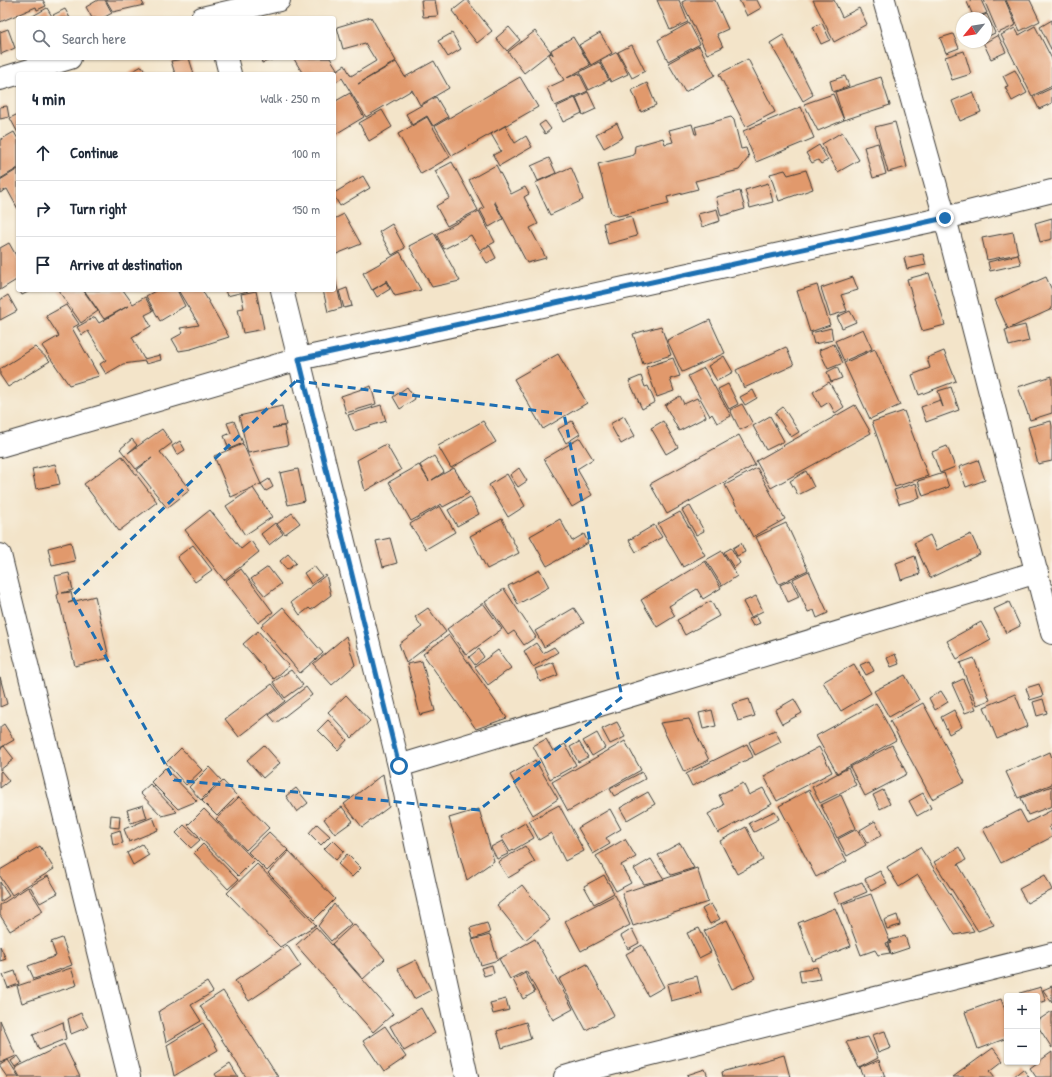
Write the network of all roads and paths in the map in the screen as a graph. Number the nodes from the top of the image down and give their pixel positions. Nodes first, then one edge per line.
1 (279, 0) edge
2 (884, 0) edge
3 (212, 12) edge
4 (63, 60) edge
5 (226, 60) edge
6 (23, 72) edge
7 (230, 72) edge
8 (16, 74) edge
9 (0, 79) edge
10 (1052, 190) edge
11 (945, 218) junction
12 (282, 292) edge
13 (299, 359) junction
14 (0, 446) edge
15 (0, 555) edge
16 (1036, 572) junction
17 (1052, 634) edge
18 (399, 766) junction
19 (1052, 954) edge
20 (129, 1077) edge
21 (467, 1077) edge
22 (565, 1077) edge

1 - 3 street
2 - 11 street
4 - 6 street
5 - 7 street
8 - 9 street
10 - 11 street
11 - 13 street
11 - 16 street
12 - 13 street
13 - 14 street
13 - 18 street
15 - 20 street
16 - 17 street
16 - 18 street
18 - 21 street
19 - 22 street

